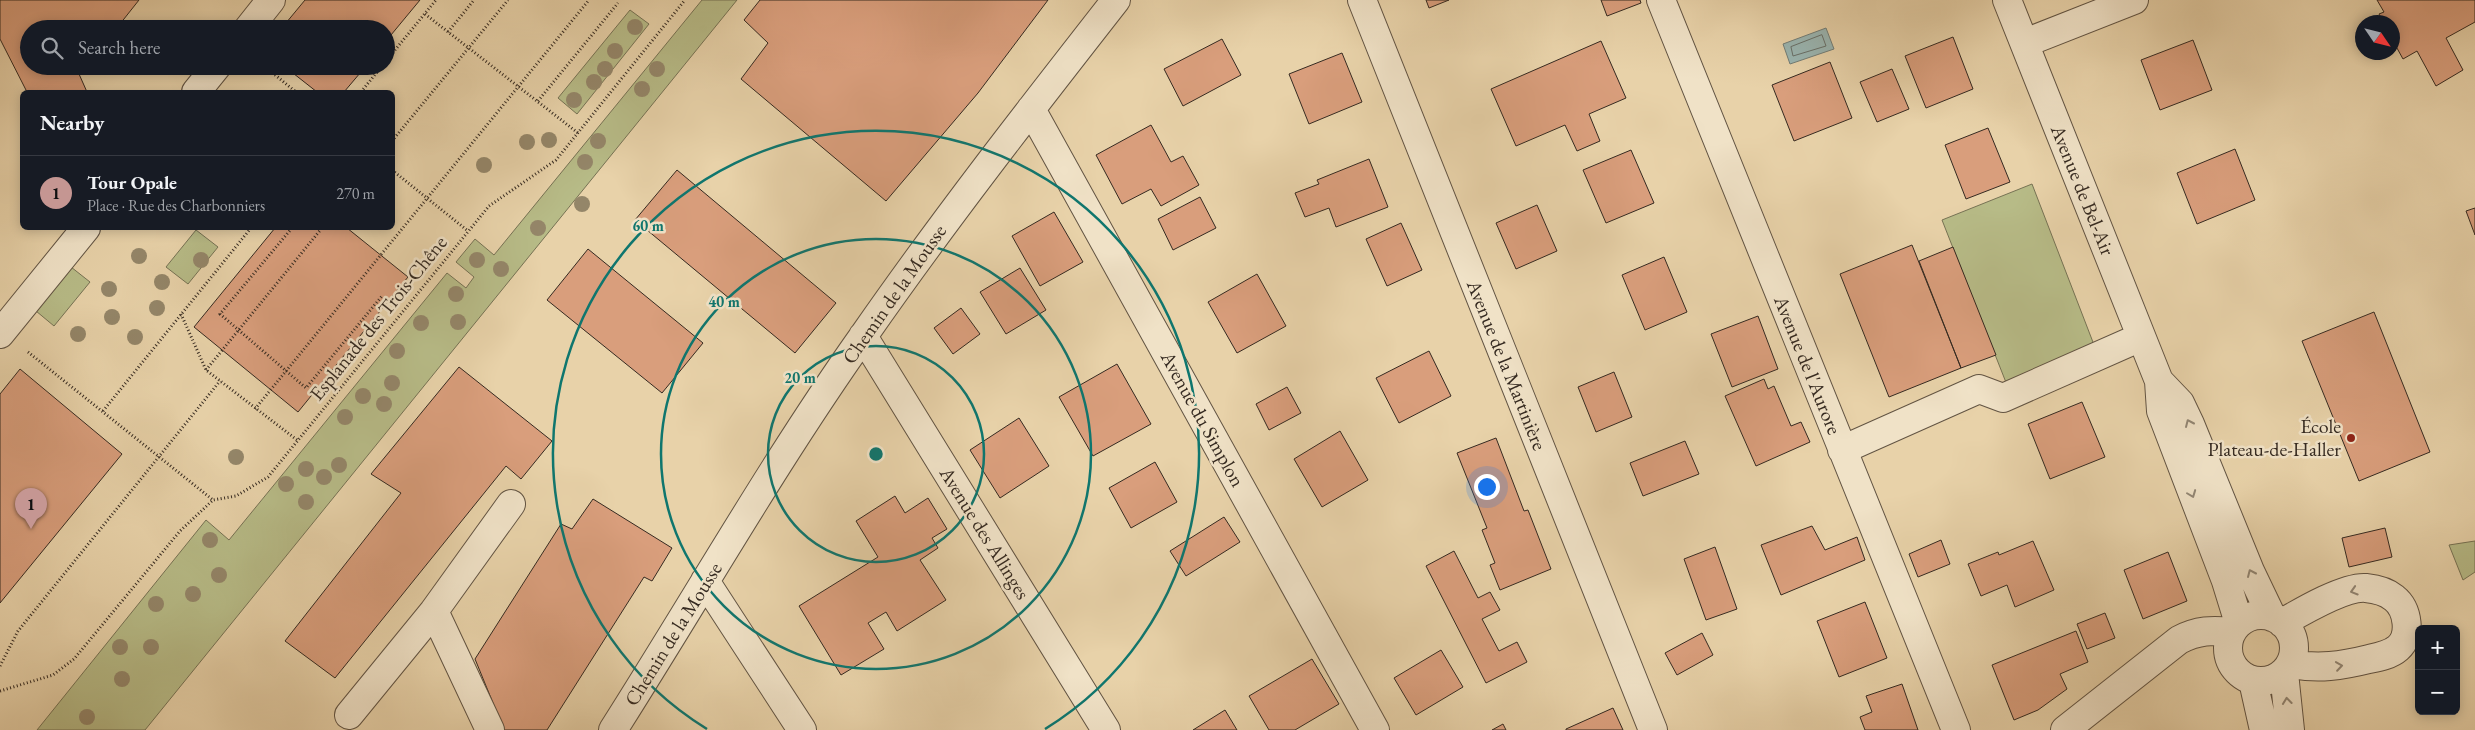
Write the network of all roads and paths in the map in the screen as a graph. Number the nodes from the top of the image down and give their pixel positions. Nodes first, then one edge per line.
1 (271, 0) edge
2 (436, 0) edge
3 (474, 0) edge
4 (508, 0) edge
5 (589, 0) edge
6 (685, 0) edge
7 (1116, 0) edge
8 (1362, 0) edge
9 (1662, 0) edge
10 (2007, 0) edge
11 (2134, 0) edge
12 (618, 3) dead end
13 (425, 14) junction
14 (255, 20) edge
15 (448, 32) junction
16 (2025, 44) junction
17 (468, 48) junction
18 (395, 50) edge
19 (210, 75) edge
20 (275, 75) edge
21 (375, 75) edge
22 (519, 87) junction
23 (198, 90) edge
24 (294, 90) edge
25 (363, 90) edge
26 (538, 102) junction
27 (1031, 108) junction
28 (578, 133) junction
29 (395, 138) edge
30 (395, 172) edge
31 (427, 198) junction
32 (84, 230) edge
33 (249, 230) edge
34 (290, 230) edge
35 (320, 230) edge
36 (468, 231) junction
37 (382, 296) dead end
38 (181, 314) junction
39 (238, 330) junction
40 (1, 333) edge
41 (863, 336) junction
42 (2141, 337) junction
43 (206, 370) junction
44 (286, 371) junction
45 (2159, 381) junction
46 (220, 382) junction
47 (255, 409) junction
48 (103, 411) junction
49 (297, 440) junction
50 (1842, 450) junction
51 (160, 456) junction
52 (213, 500) junction
53 (511, 504) dead end
54 (705, 581) junction
55 (434, 611) junction
56 (2277, 620) junction
57 (2235, 627) junction
58 (0, 666) edge
59 (2287, 668) junction
60 (2252, 681) junction
61 (0, 691) edge
62 (349, 715) dead end
63 (490, 730) edge
64 (613, 730) edge
65 (802, 730) edge
66 (1106, 730) edge
67 (1375, 730) edge
68 (1653, 730) edge
69 (1956, 730) edge
70 (2065, 730) edge
71 (2264, 730) edge
72 (2290, 730) edge

1 - 14 street
2 - 13 path
3 - 15 path
4 - 17 path
5 - 22 path
6 - 28 path, Esplanade des Trois-Chêne
7 - 27 street, Chemin de la Mousse
8 - 68 street, Avenue de la Martinière
9 - 50 street, Avenue de l'Aurore
10 - 16 street, Avenue de Bel-Air
11 - 16 street
12 - 26 path
13 - 15 path
13 - 18 path
15 - 17 path
16 - 42 street, Avenue de Bel-Air
17 - 22 path
17 - 29 path
19 - 23 street
20 - 24 path
21 - 25 path
22 - 26 path
22 - 31 path
26 - 28 path
27 - 41 street, Chemin de la Mousse
27 - 67 street, Avenue du Simplon
28 - 36 path, Esplanade des Trois-Chêne
30 - 31 path
31 - 36 path
31 - 44 path
32 - 40 street
33 - 38 path
34 - 39 path
35 - 39 path
36 - 49 path, Esplanade des Trois-Chêne
37 - 44 path
38 - 43 path
38 - 48 path
39 - 43 path
39 - 44 path
40 - 48 path
41 - 54 street, Chemin de la Mousse
41 - 66 street, Avenue des Allinges
42 - 45 street, Avenue de Bel-Air
42 - 50 street
43 - 46 path
44 - 47 path
56 -> 45 street, Avenue de Bel-Air
45 -> 57 street, Avenue de Bel-Air
46 - 47 path
46 - 51 path
47 - 49 path
48 - 51 path
49 - 52 path, Esplanade des Trois-Chêne
50 - 69 street, Avenue de l'Aurore
51 - 52 path
51 - 58 path
52 - 61 path
53 - 55 street
54 - 64 street, Chemin de la Mousse
54 - 65 street
55 - 62 street
55 - 63 street
56 - 57 street
56 - 59 street, Avenue de Bel-Air
59 -> 56 street
57 - 60 street, Avenue de Bel-Air
57 - 70 street
59 - 60 street
72 -> 59 street, Avenue de Bel-Air
60 - 71 street

